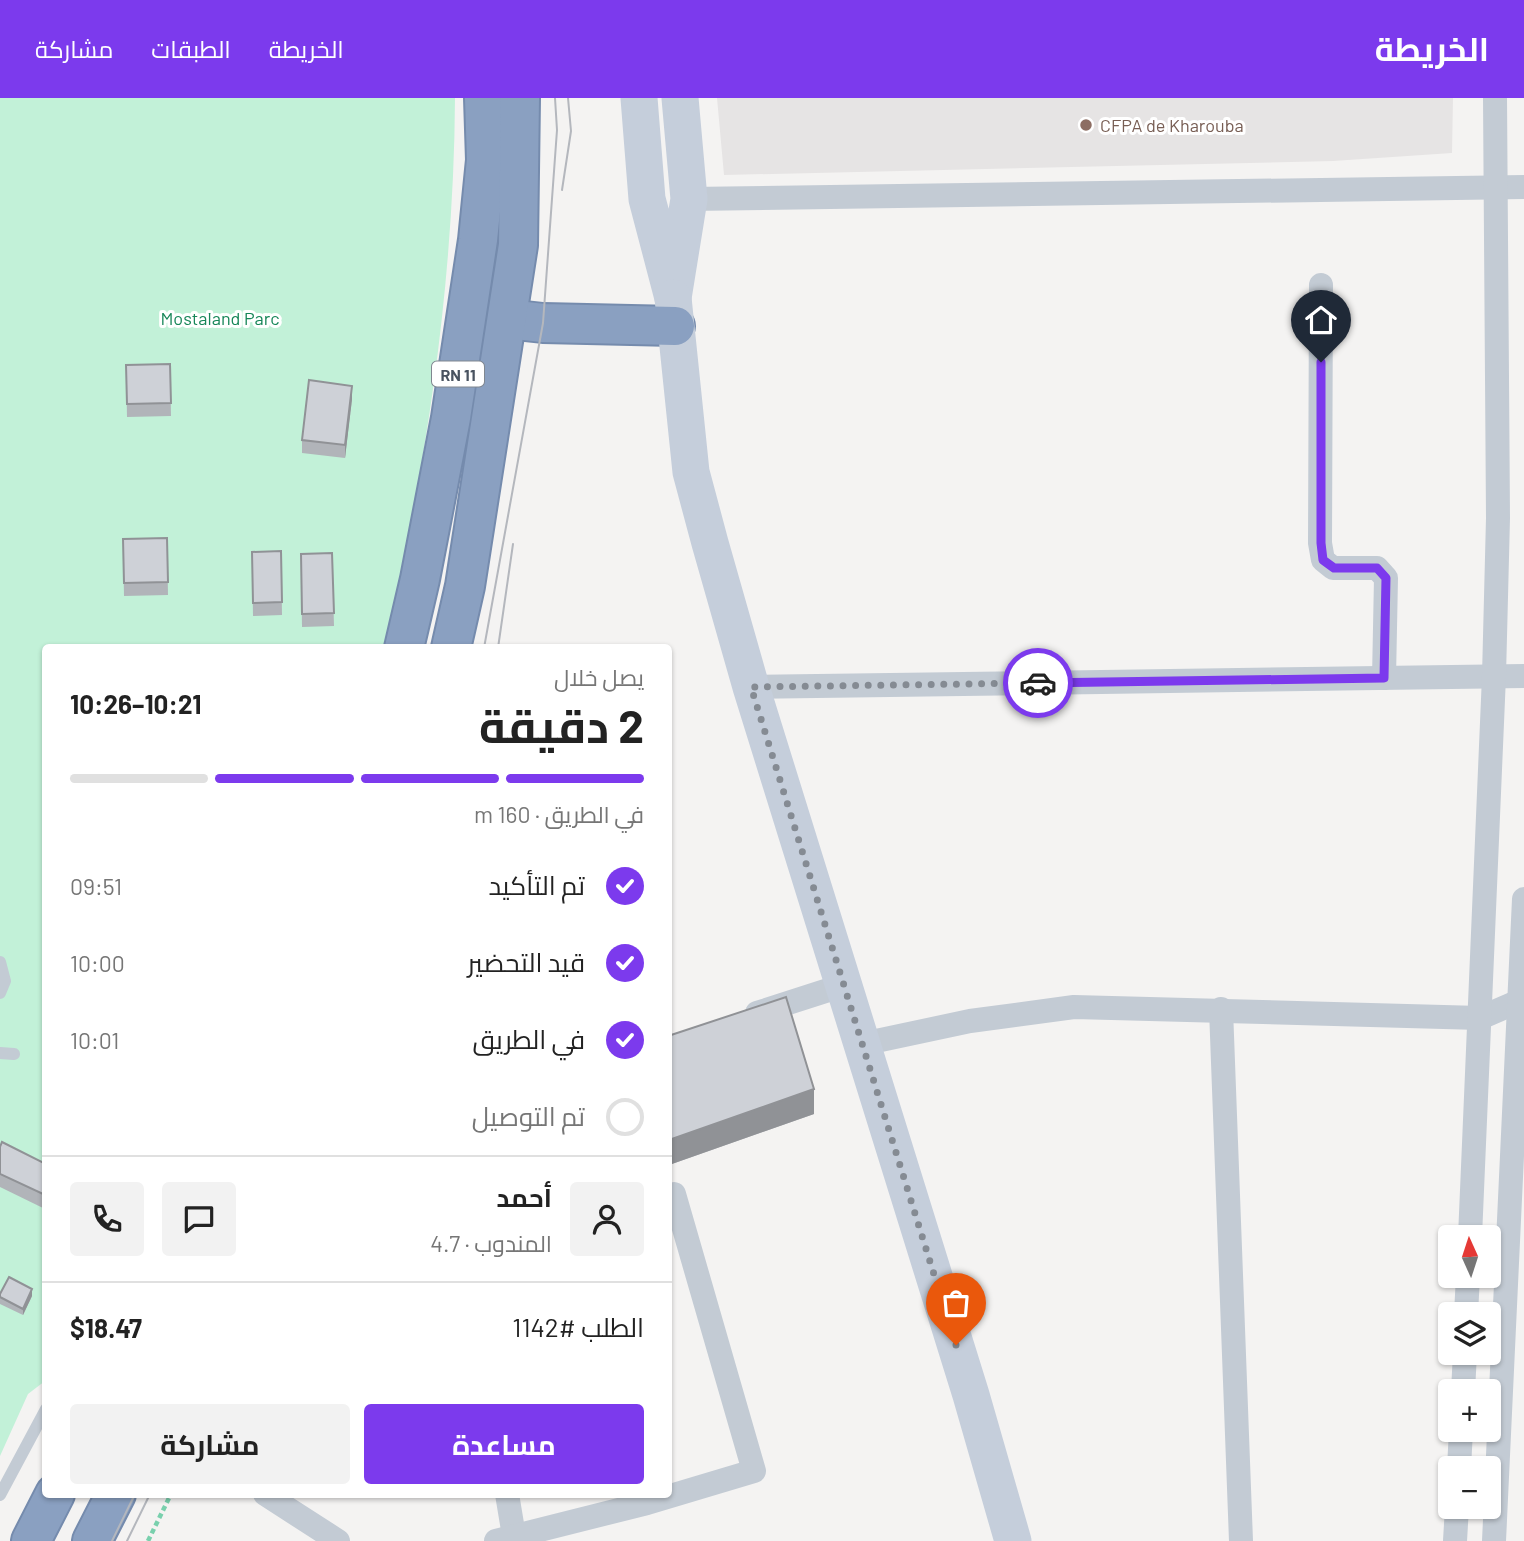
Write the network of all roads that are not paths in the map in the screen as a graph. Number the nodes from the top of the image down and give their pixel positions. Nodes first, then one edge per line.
1 (484, 98) edge
2 (520, 98) edge
3 (639, 98) edge
4 (680, 98) edge
5 (1495, 98) edge
6 (1496, 186) junction
7 (1524, 187) edge
8 (689, 199) junction
9 (1321, 285) dead end
10 (674, 312) junction
11 (507, 319) junction
12 (405, 644) edge
13 (452, 644) edge
14 (1494, 676) junction
15 (1524, 676) edge
16 (1384, 678) junction
17 (751, 687) junction
18 (1524, 899) edge
19 (0, 962) edge
20 (844, 985) junction
21 (0, 993) edge
22 (1522, 1000) edge
23 (1221, 1010) junction
24 (1480, 1018) junction
25 (731, 1021) edge
26 (862, 1044) junction
27 (0, 1053) edge
28 (14, 1054) dead end
29 (672, 1195) edge
30 (1471, 1225) edge
31 (42, 1416) edge
32 (0, 1495) edge
33 (672, 1496) edge
34 (53, 1498) edge
35 (114, 1498) edge
36 (271, 1498) edge
37 (507, 1498) edge
38 (664, 1498) edge
39 (1456, 1519) edge
40 (505, 1538) edge
41 (31, 1541) edge
42 (92, 1541) edge
43 (338, 1541) edge
44 (1013, 1541) edge
45 (1241, 1541) edge
46 (1455, 1541) edge
47 (1494, 1541) edge

1 - 12 highway, RN 11
2 - 11 highway, RN 11
3 - 10 street
4 - 8 street
5 - 6 street
6 - 7 street
6 - 8 street
6 - 14 street
8 - 10 street
9 - 16 street
10 - 11 highway
10 - 17 street
11 - 13 highway, RN 11
14 - 15 street
14 - 16 street
14 - 24 street
16 - 17 street
17 - 20 street
18 - 22 street
19 - 21 lane
20 - 25 street
20 - 26 street
22 - 24 street
22 - 47 street
23 - 24 street
23 - 26 street
23 - 45 street
24 - 30 street
26 - 44 street
27 - 28 lane
29 - 33 street
31 - 32 lane
34 - 41 highway
35 - 42 highway
36 - 43 street
37 - 40 street
38 - 40 street
39 - 46 street

